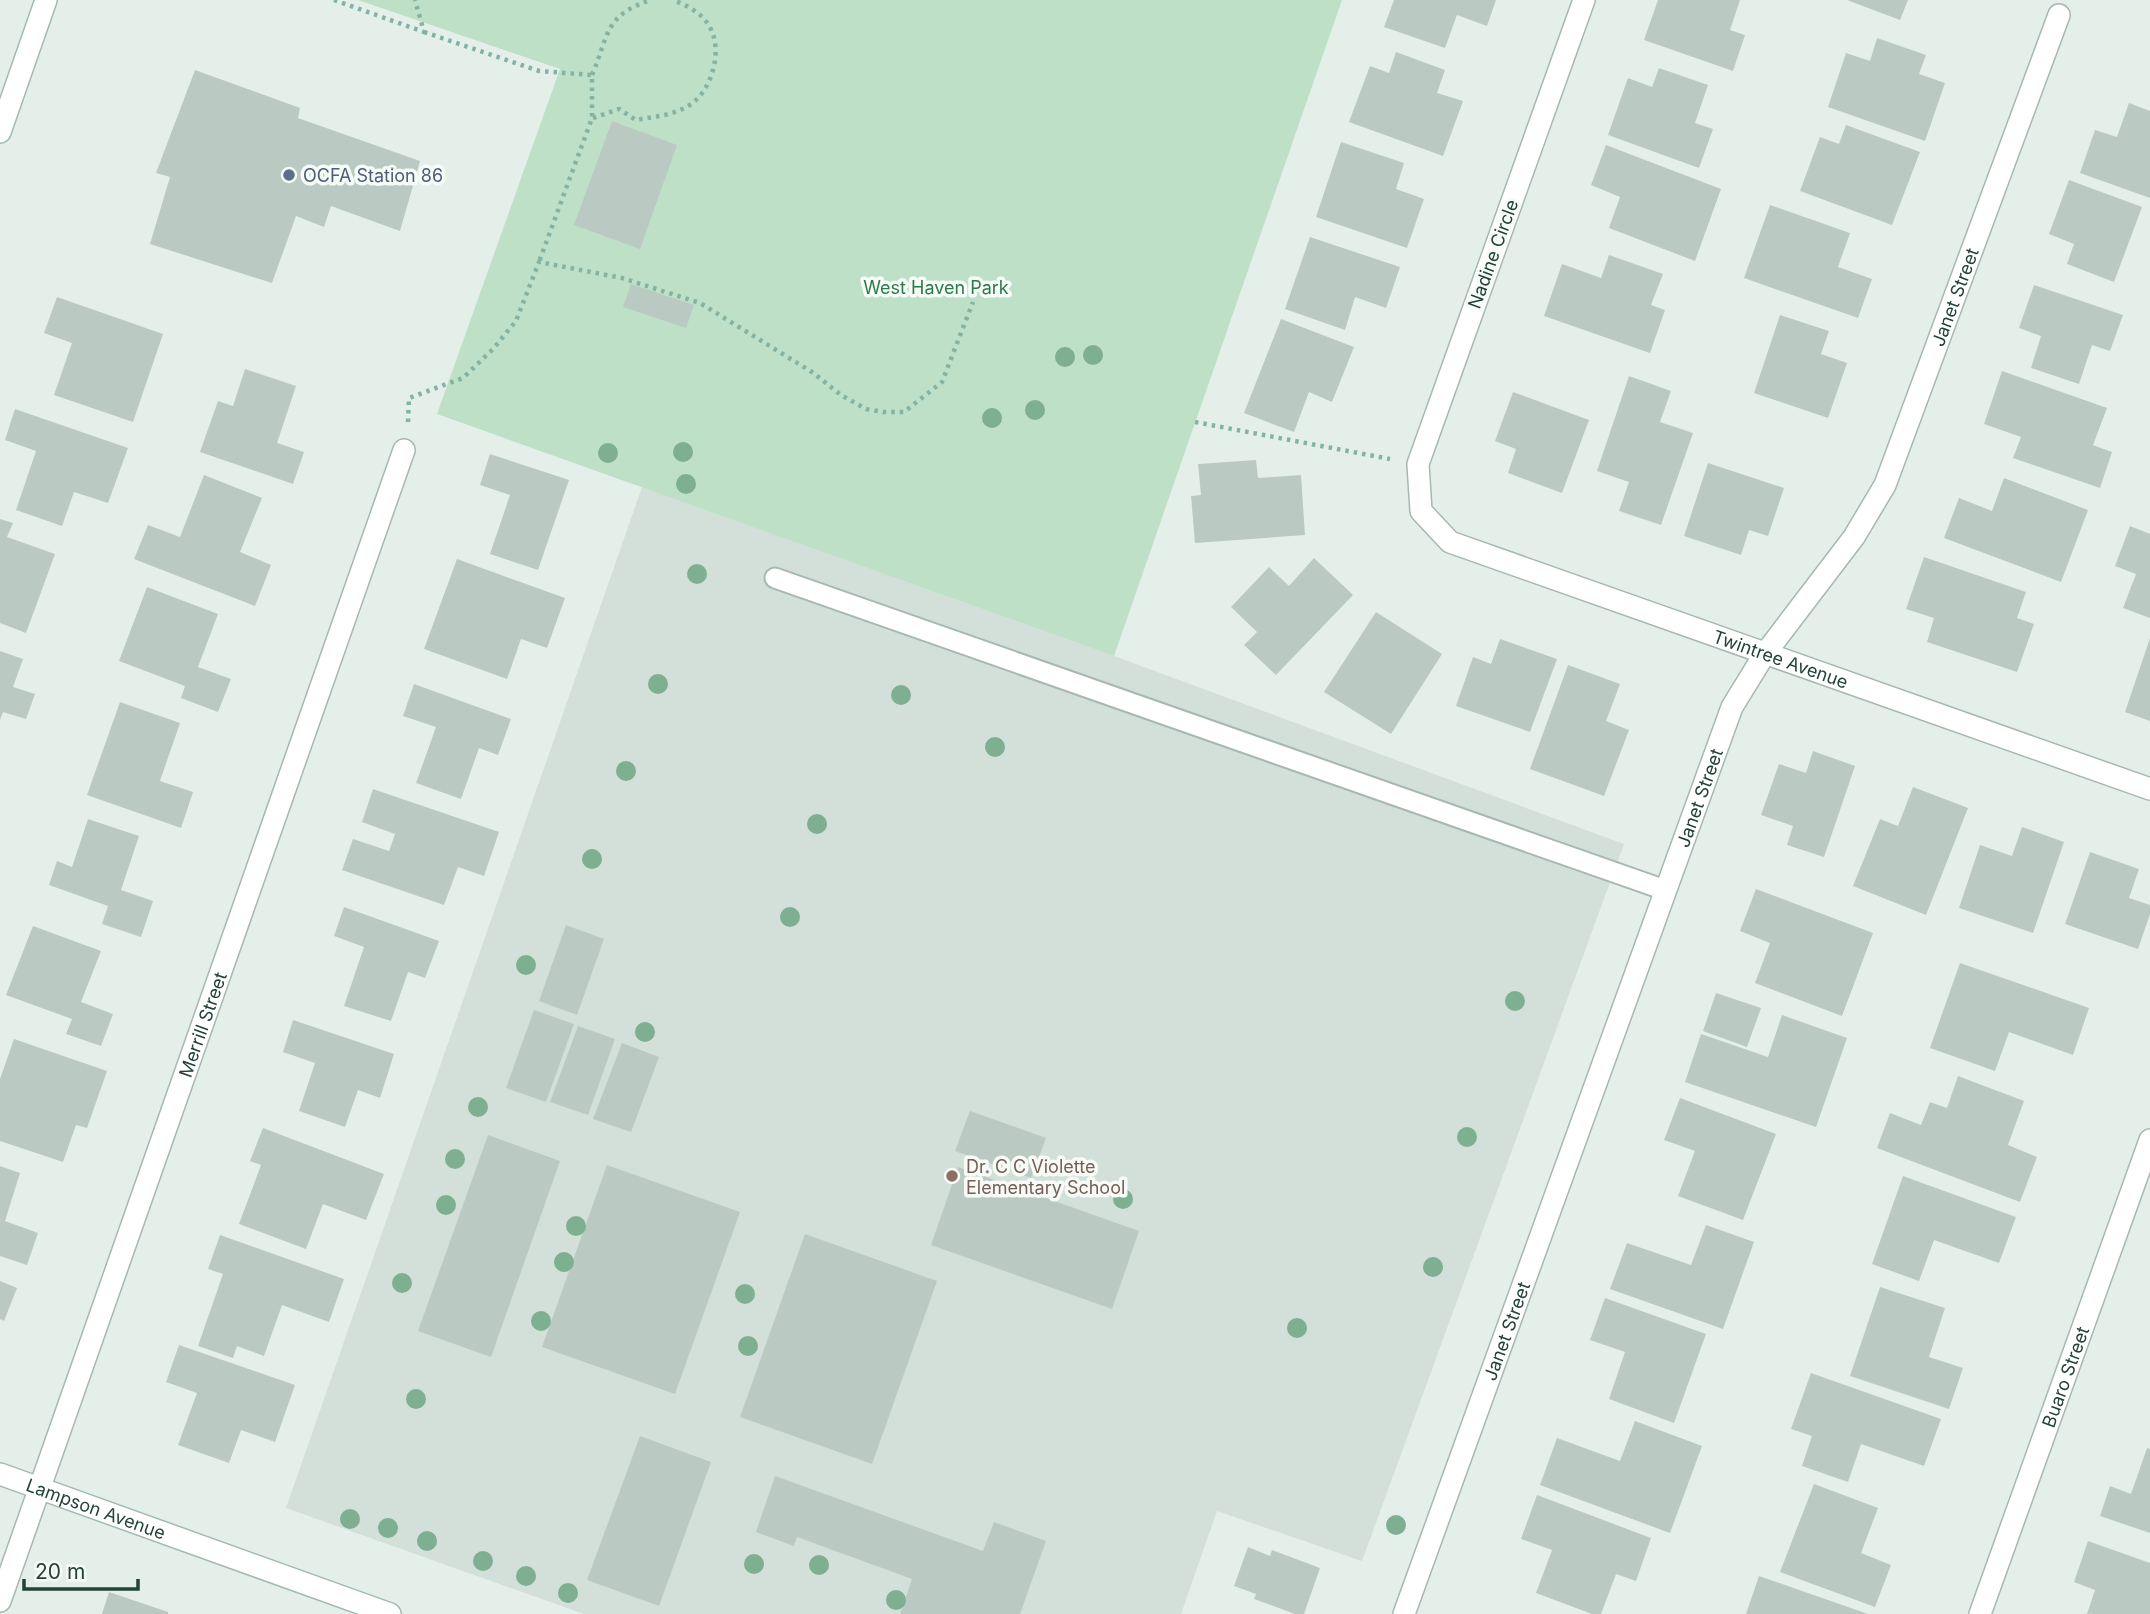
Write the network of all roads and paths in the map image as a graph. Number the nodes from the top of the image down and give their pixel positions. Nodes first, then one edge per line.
1 (46, 0) edge
2 (334, 0) edge
3 (415, 0) edge
4 (651, 0) edge
5 (673, 0) edge
6 (1584, 0) edge
7 (2059, 15) dead end
8 (424, 32) junction
9 (592, 75) junction
10 (593, 118) junction
11 (0, 132) edge
12 (539, 262) junction
13 (973, 302) dead end
14 (1195, 422) dead end
15 (404, 450) joint
16 (1418, 464) junction
17 (1421, 511) joint
18 (775, 578) dead end
19 (1764, 655) junction
20 (2150, 789) edge
21 (1665, 890) junction
22 (2150, 1140) edge
23 (0, 1474) edge
24 (40, 1488) junction
25 (0, 1601) edge
26 (390, 1614) edge
27 (1404, 1614) edge
28 (1980, 1614) edge

1 - 11 street
2 - 8 path
3 - 8 path
4 - 9 path
5 - 10 path
6 - 16 street, Nadine Circle
7 - 19 street, Janet Street
8 - 9 path
9 - 10 path
10 - 12 path
12 - 13 path
12 - 15 path
14 - 16 path
15 - 24 street, Merrill Street
16 - 17 street, Nadine Circle
17 - 19 street, Twintree Avenue
18 - 21 lane
19 - 20 street, Twintree Avenue
19 - 21 street, Janet Street
21 - 27 street, Janet Street
22 - 28 street, Buaro Street
23 - 24 street, Lampson Avenue
24 - 25 street, Merrill Street
24 - 26 street, Lampson Avenue

